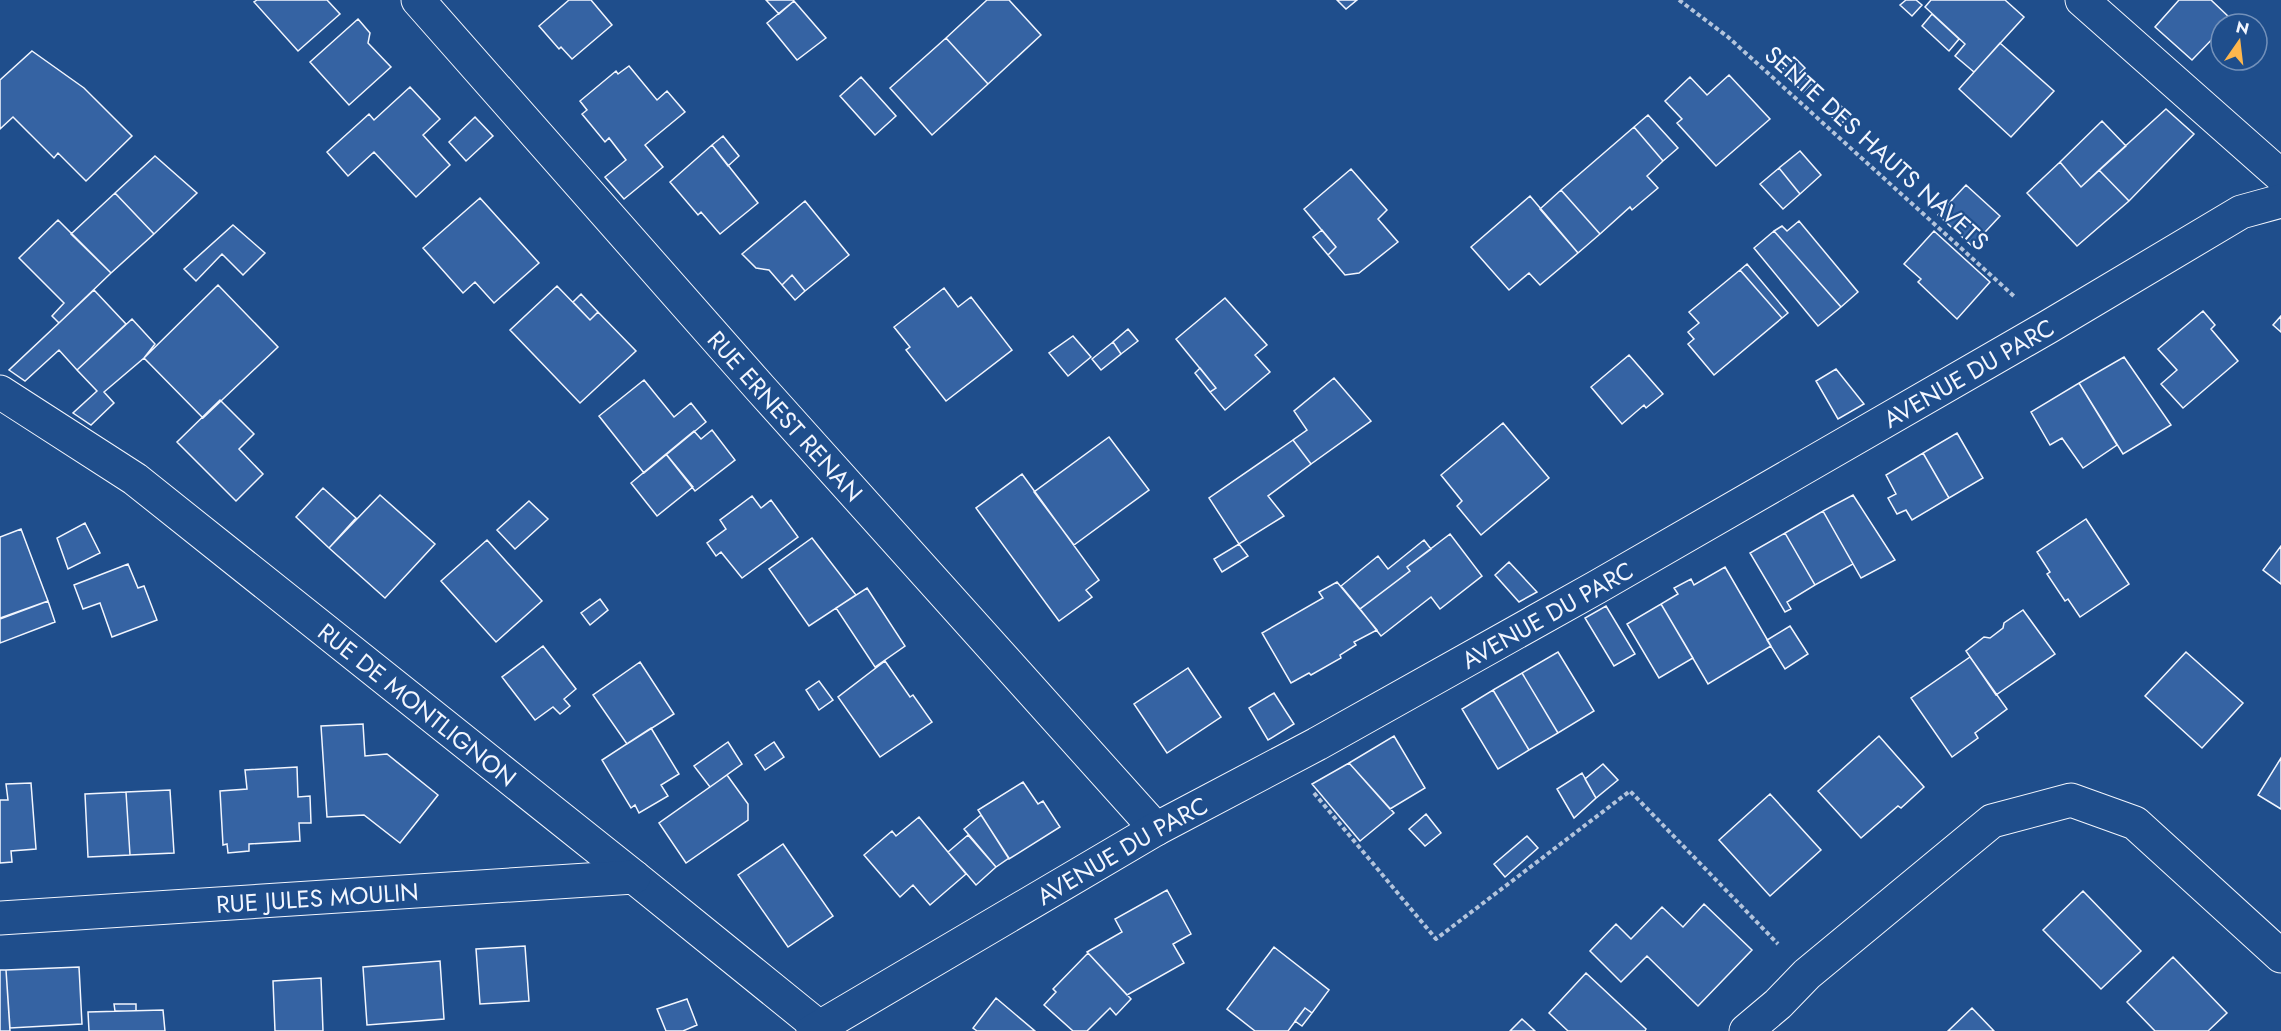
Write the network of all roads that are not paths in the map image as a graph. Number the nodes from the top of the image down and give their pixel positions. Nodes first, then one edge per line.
1 (418, 0) edge
2 (2082, 0) edge
3 (2281, 176) edge
4 (2281, 201) edge
5 (0, 392) edge
6 (1156, 829) junction
7 (634, 877) junction
8 (0, 918) edge
9 (2281, 956) edge
10 (818, 1029) edge
11 (1746, 1031) edge

1 - 6 street, RUE ERNEST RENAN
2 - 3 street
4 - 6 street, AVENUE DU PARC
5 - 7 street, RUE DE MONTLIGNON
6 - 10 street, AVENUE DU PARC
7 - 8 street, RUE JULES MOULIN
7 - 10 street, RUE DE MONTLIGNON
9 - 11 street

